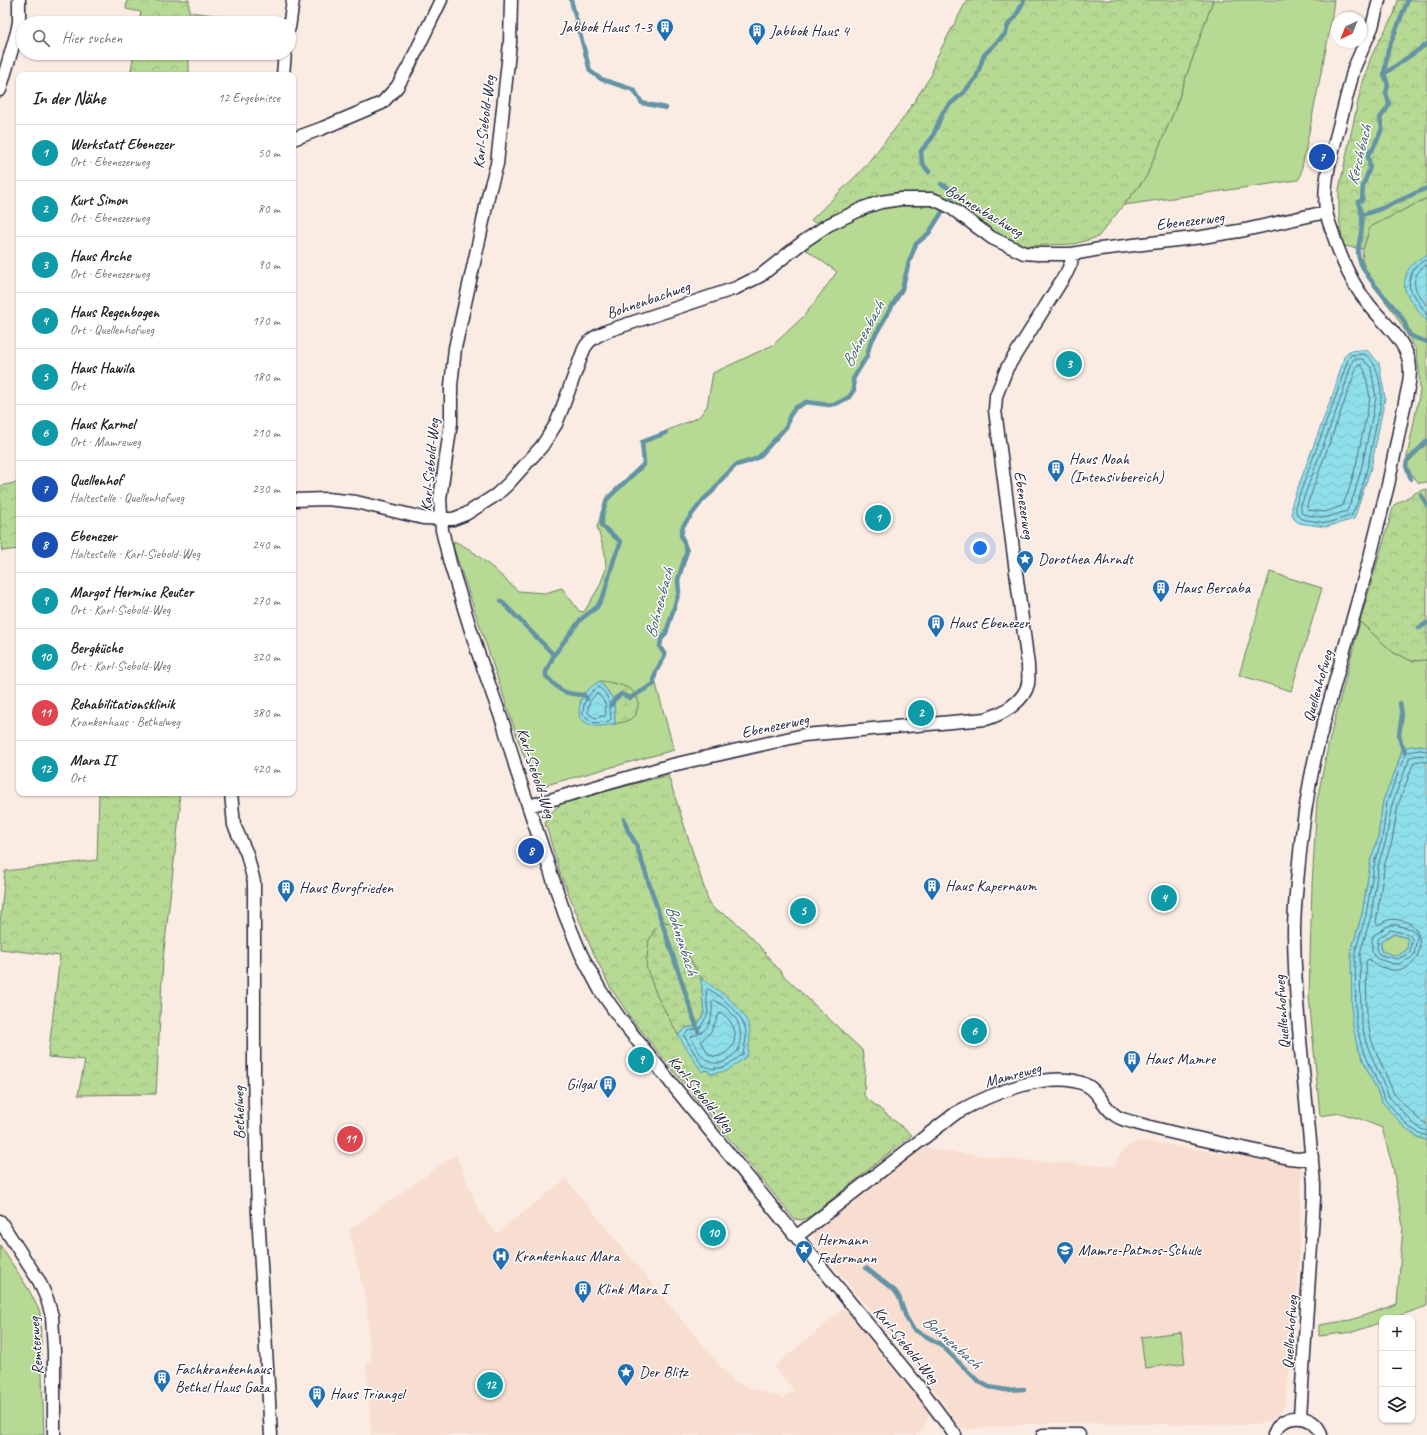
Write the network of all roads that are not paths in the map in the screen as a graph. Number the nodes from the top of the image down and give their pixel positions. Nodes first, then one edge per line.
1 (19, 0) edge
2 (293, 0) edge
3 (441, 0) edge
4 (511, 0) edge
5 (1379, 0) edge
6 (19, 16) edge
7 (291, 16) edge
8 (16, 38) edge
9 (285, 60) edge
10 (283, 72) edge
11 (0, 90) edge
12 (296, 138) edge
13 (1326, 212) junction
14 (1072, 254) junction
15 (296, 500) edge
16 (441, 519) junction
17 (231, 796) edge
18 (529, 806) junction
19 (1312, 1157) junction
20 (0, 1221) edge
21 (797, 1236) junction
22 (1300, 1417) junction
23 (54, 1435) edge
24 (271, 1435) edge
25 (955, 1435) edge
26 (1043, 1435) edge
27 (1079, 1435) edge
28 (1274, 1435) edge
29 (1321, 1435) edge

1 - 6 street
2 - 7 street
3 - 12 street
4 - 16 street, Karl-Siebold-Weg
5 - 13 street, Quellenhofweg
8 - 11 street
9 - 10 street
13 - 14 street, Ebenezerweg
13 - 19 street, Quellenhofweg
14 - 16 street, Bohnenbachweg
14 - 18 street, Ebenezerweg
15 - 16 street, Bohnenbachweg
16 - 18 street, Karl-Siebold-Weg
17 - 24 street, Bethelweg
18 - 21 street, Karl-Siebold-Weg
19 - 21 street, Mamreweg
19 - 22 street, Quellenhofweg
20 - 23 street, Remterweg
21 - 25 street, Karl-Siebold-Weg
22 - 28 street
22 - 29 street
26 - 27 street

